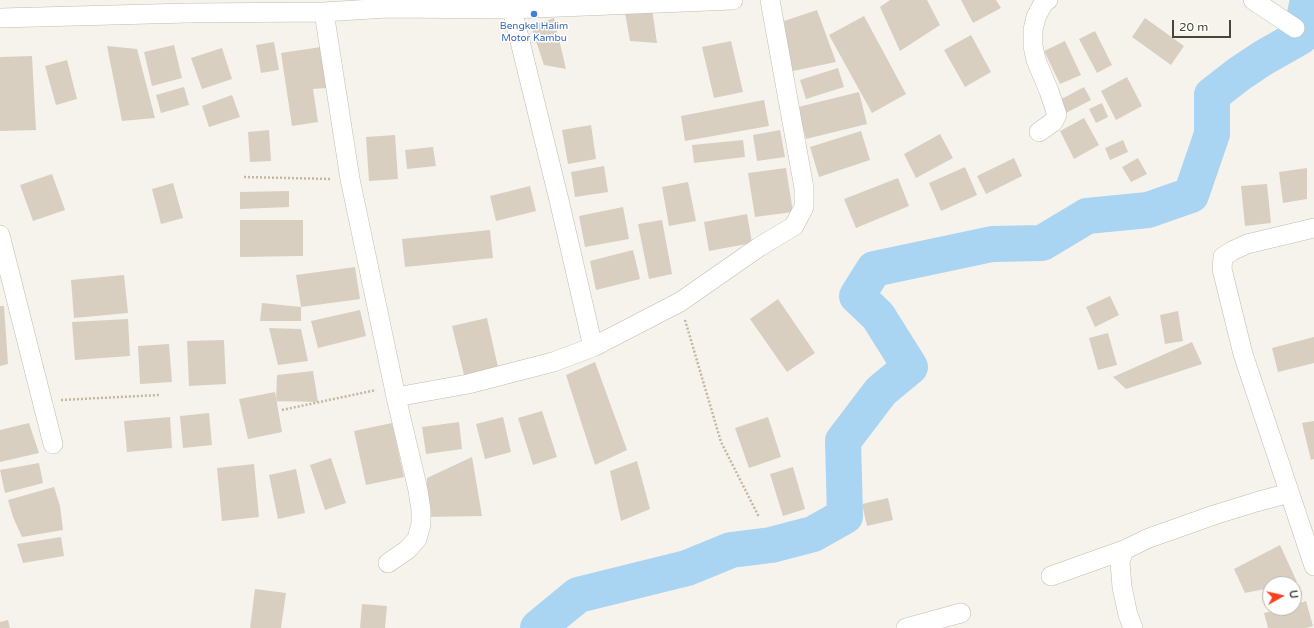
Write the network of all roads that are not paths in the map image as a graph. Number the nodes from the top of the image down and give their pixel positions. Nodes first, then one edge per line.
1 (733, 0) edge
2 (770, 0) edge
3 (1253, 0) edge
4 (1045, 1) edge
5 (387, 4) edge
6 (512, 8) junction
7 (324, 12) junction
8 (0, 18) edge
9 (1295, 28) dead end
10 (1039, 132) dead end
11 (1314, 228) edge
12 (0, 235) edge
13 (592, 348) junction
14 (395, 392) junction
15 (53, 444) dead end
16 (1289, 493) junction
17 (1124, 550) junction
18 (388, 564) dead end
19 (1314, 566) edge
20 (1051, 576) dead end
21 (961, 613) dead end
22 (906, 628) edge
23 (1133, 628) edge

1 - 6 street
2 - 13 street
3 - 9 street
4 - 10 street
5 - 6 street
5 - 7 street
6 - 13 street
7 - 8 street
7 - 14 street
11 - 16 street
12 - 15 street
13 - 14 street
14 - 18 street
16 - 17 street
16 - 19 street
17 - 20 street
17 - 23 street
21 - 22 street

